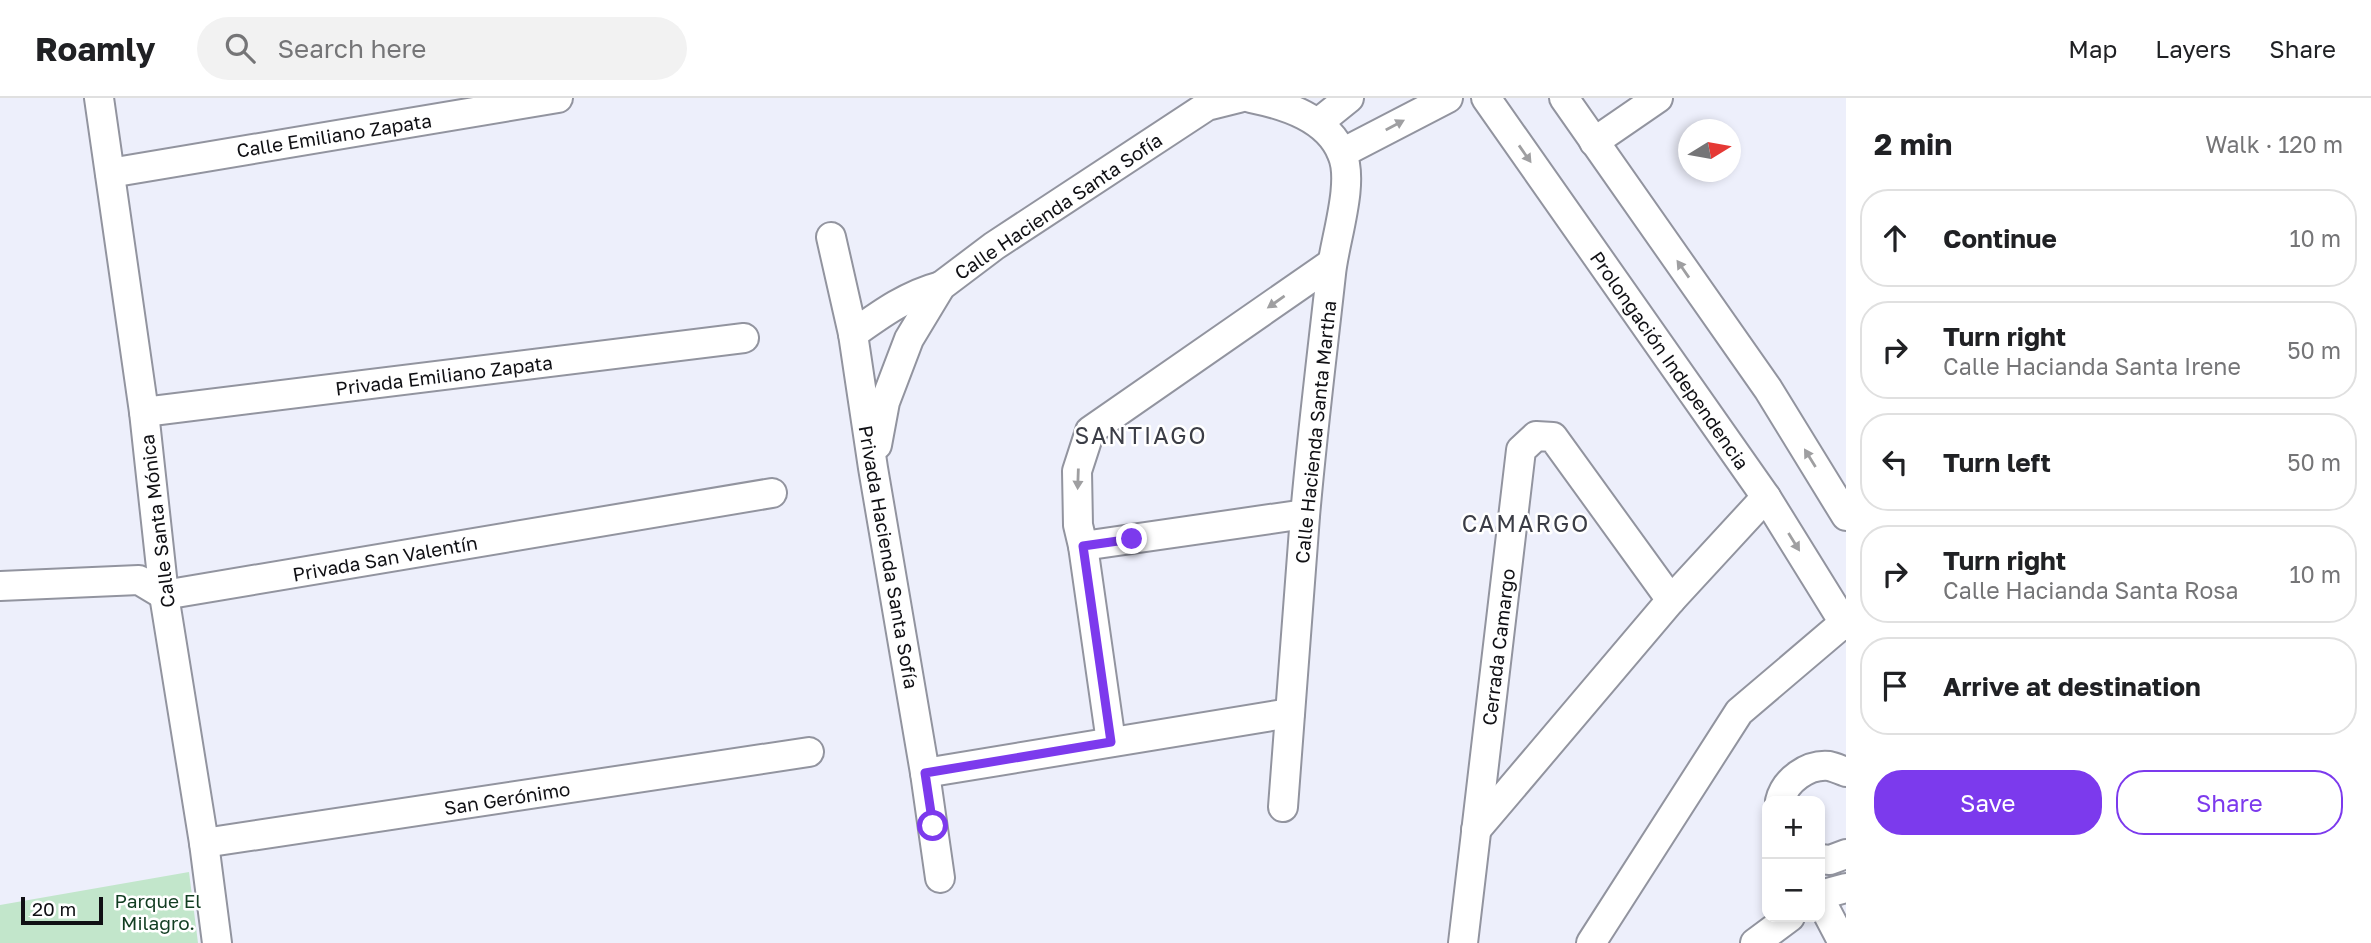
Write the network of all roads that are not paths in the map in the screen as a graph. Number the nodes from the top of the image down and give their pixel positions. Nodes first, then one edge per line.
1 (99, 98) edge
2 (558, 98) edge
3 (1239, 98) edge
4 (1251, 98) edge
5 (1349, 98) edge
6 (1448, 98) edge
7 (1486, 98) edge
8 (1564, 98) edge
9 (1658, 98) edge
10 (1331, 138) junction
11 (1594, 142) junction
12 (110, 173) junction
13 (831, 237) dead end
14 (1332, 263) junction
15 (941, 286) junction
16 (853, 334) junction
17 (744, 338) dead end
18 (144, 412) junction
19 (873, 468) junction
20 (772, 493) dead end
21 (1766, 497) junction
22 (1305, 514) junction
23 (1846, 516) edge
24 (1083, 546) junction
25 (0, 586) edge
26 (164, 595) junction
27 (1671, 600) junction
28 (1845, 623) edge
29 (1290, 713) junction
30 (1111, 742) junction
31 (809, 752) dead end
32 (1846, 772) edge
33 (925, 773) junction
34 (1781, 796) edge
35 (1283, 807) dead end
36 (1476, 830) junction
37 (204, 843) junction
38 (1846, 854) edge
39 (1825, 859) edge
40 (940, 878) dead end
41 (1846, 888) edge
42 (1825, 895) edge
43 (1825, 907) edge
44 (1783, 922) edge
45 (217, 943) edge
46 (1463, 943) edge
47 (1591, 943) edge
48 (1755, 943) edge
49 (1843, 943) edge

1 - 12 street, Calle Santa Mónica
2 - 12 street, Calle Emiliano Zapata
3 - 15 street, Calle Hacienda Santa Sofía
4 - 10 street
5 - 10 street
10 -> 6 street
7 -> 21 street, Prolongación Independencia
8 - 11 street
9 - 11 street
10 - 14 street, Calle Hacienda Santa Martha
23 -> 11 street
12 - 18 street, Calle Santa Mónica
13 - 16 street, Privada Hacienda Santa Sofía
14 - 22 street, Calle Hacienda Santa Martha
14 -> 24 street
15 - 16 street
15 - 19 street, Calle Hacienda Santa Sofía
16 - 19 street, Privada Hacienda Santa Sofía
17 - 18 street, Privada Emiliano Zapata
18 - 26 street, Calle Santa Mónica
19 - 33 street, Privada Hacienda Santa Sofía
20 - 26 street, Privada San Valentín
21 - 27 street
21 -> 28 street, Prolongación Independencia
22 - 24 street
22 - 29 street, Calle Hacienda Santa Martha
24 - 30 street
25 - 26 street
26 - 37 street, Calle Santa Mónica
27 - 36 street
27 - 36 street, Cerrada Camargo
28 - 47 street
29 - 30 street
29 - 35 street, Calle Hacienda Santa Martha
30 - 33 street
31 - 37 street, San Gerónimo
32 - 34 street
33 - 40 street, Privada Hacienda Santa Sofía
36 - 46 street, Cerrada Camargo
37 - 45 street, Calle Santa Mónica
38 - 39 street
41 - 42 street
43 - 49 street
44 - 48 street

